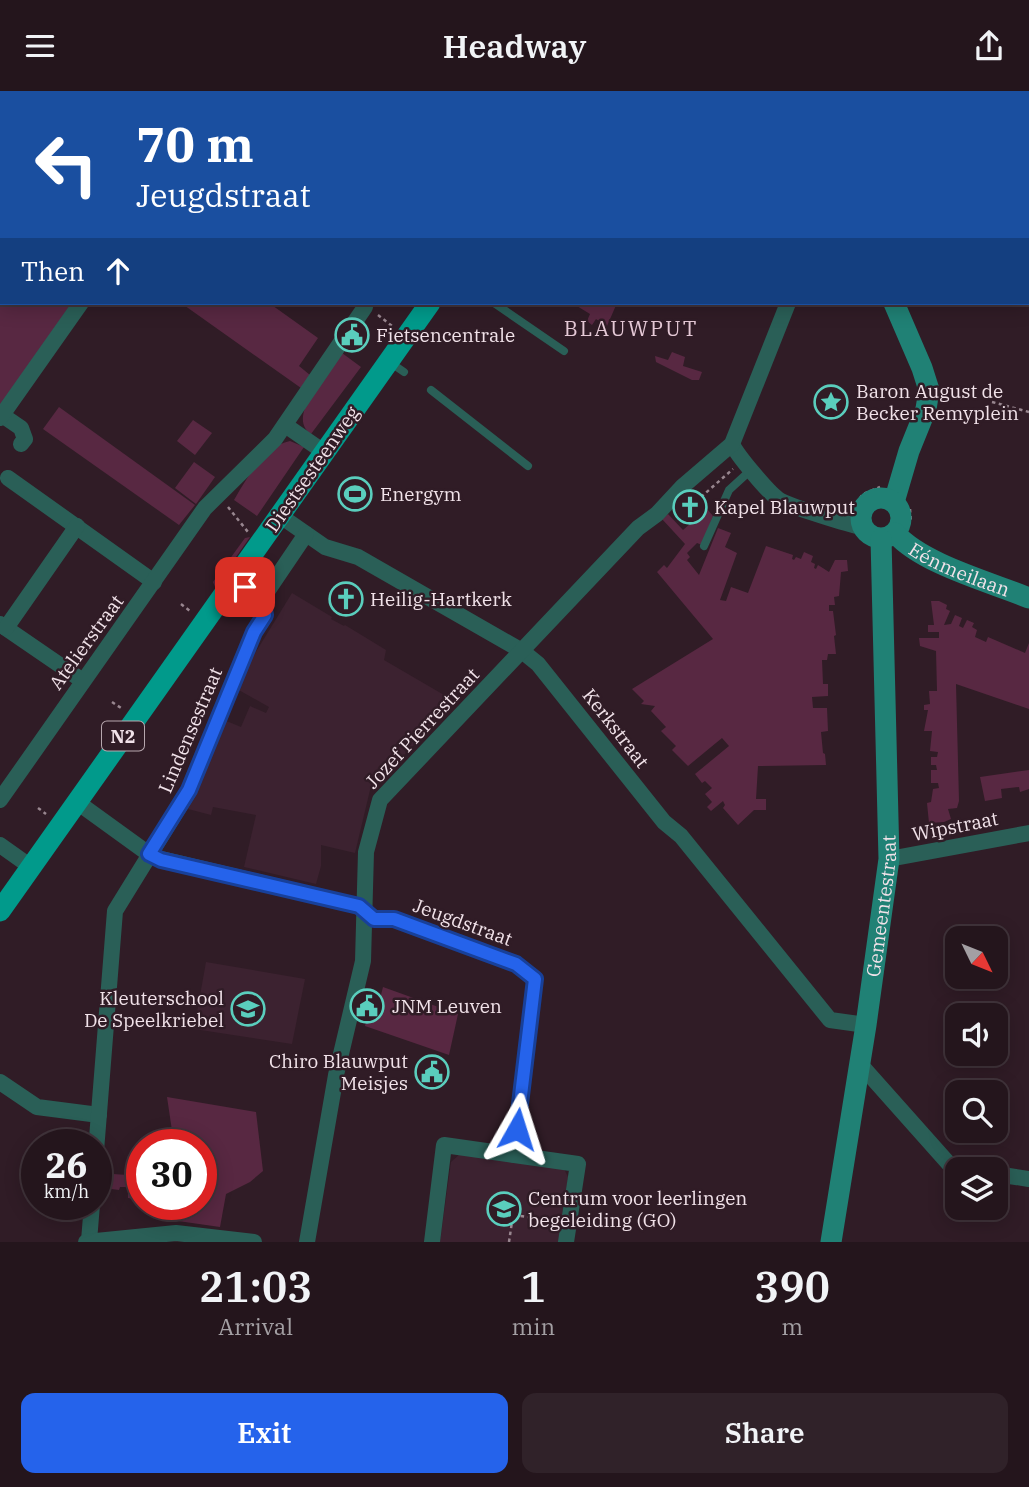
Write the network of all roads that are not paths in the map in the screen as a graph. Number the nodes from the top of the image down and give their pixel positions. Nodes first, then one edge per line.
1 (80, 305) edge
2 (429, 305) edge
3 (497, 305) edge
4 (787, 305) edge
5 (895, 305) edge
6 (365, 306) edge
7 (564, 351) dead end
8 (431, 390) dead end
9 (1, 416) edge
10 (285, 425) junction
11 (21, 444) dead end
12 (732, 444) junction
13 (324, 452) junction
14 (747, 464) junction
15 (528, 466) dead end
16 (8, 478) dead end
17 (888, 500) junction
18 (279, 515) junction
19 (77, 526) junction
20 (862, 527) junction
21 (306, 534) junction
22 (888, 536) junction
23 (704, 546) dead end
24 (916, 551) junction
25 (883, 567) junction
26 (234, 579) junction
27 (155, 582) junction
28 (1029, 598) edge
29 (262, 599) junction
30 (3, 626) edge
31 (522, 651) junction
32 (83, 681) junction
33 (3, 790) edge
34 (77, 802) junction
35 (1029, 832) edge
36 (0, 845) edge
37 (149, 854) junction
38 (889, 859) junction
39 (31, 867) junction
40 (0, 911) edge
41 (365, 913) junction
42 (866, 1025) junction
43 (860, 1064) junction
44 (0, 1082) edge
45 (99, 1115) junction
46 (98, 1129) edge
47 (514, 1155) junction
48 (945, 1160) edge
49 (1008, 1176) edge
50 (1029, 1179) edge
51 (90, 1220) edge
52 (152, 1239) edge
53 (88, 1242) edge
54 (254, 1242) edge
55 (307, 1242) edge
56 (432, 1242) edge
57 (566, 1242) edge
58 (831, 1242) edge

1 - 9 street
2 - 13 main road, Diestsesteenweg / N2
3 - 7 lane
4 - 12 street
5 - 17 street
6 - 10 street, Atelierstraat
8 - 15 lane
9 - 11 street
10 - 13 street
10 - 27 street, Atelierstraat
12 - 14 street
12 - 31 street, Jozef Pierrestraat
13 - 18 main road, Diestsesteenweg / N2
14 - 20 street
14 - 23 lane
16 - 19 street
17 - 20 street
17 - 22 street
18 - 21 street, Kerkstraat
18 - 26 main road, Diestsesteenweg / N2
19 - 27 street
19 - 30 street
20 - 22 street
21 - 29 street
21 - 31 street, Kerkstraat
22 - 24 street, Eénmeilaan
22 - 25 street, Gemeentestraat
24 - 25 street
24 - 28 street, Eénmeilaan
25 - 38 street, Gemeentestraat
26 - 29 street
26 - 34 main road, Diestsesteenweg / N2
27 - 32 street, Atelierstraat
29 - 37 street, Lindensestraat
30 - 32 street
31 - 41 street, Jozef Pierrestraat
31 - 42 street, Kerkstraat
32 - 33 street, Atelierstraat
34 - 37 street
34 - 39 main road, Diestsesteenweg / N2
35 - 38 street, Wipstraat
36 - 39 street
37 - 41 street
37 - 45 street, Lindensestraat
38 - 42 street, Gemeentestraat
39 - 40 main road, Diestsesteenweg / N2
41 - 47 street, Jeugdstraat
41 - 55 street, Jozef Pierrestraat
42 - 43 street, Gemeentestraat
43 - 48 street
43 - 58 street, Gemeentestraat
44 - 45 street
45 - 46 street, Lindensestraat
47 - 56 street
47 - 57 street
49 - 50 street
51 - 53 street
52 - 53 street
52 - 54 street

